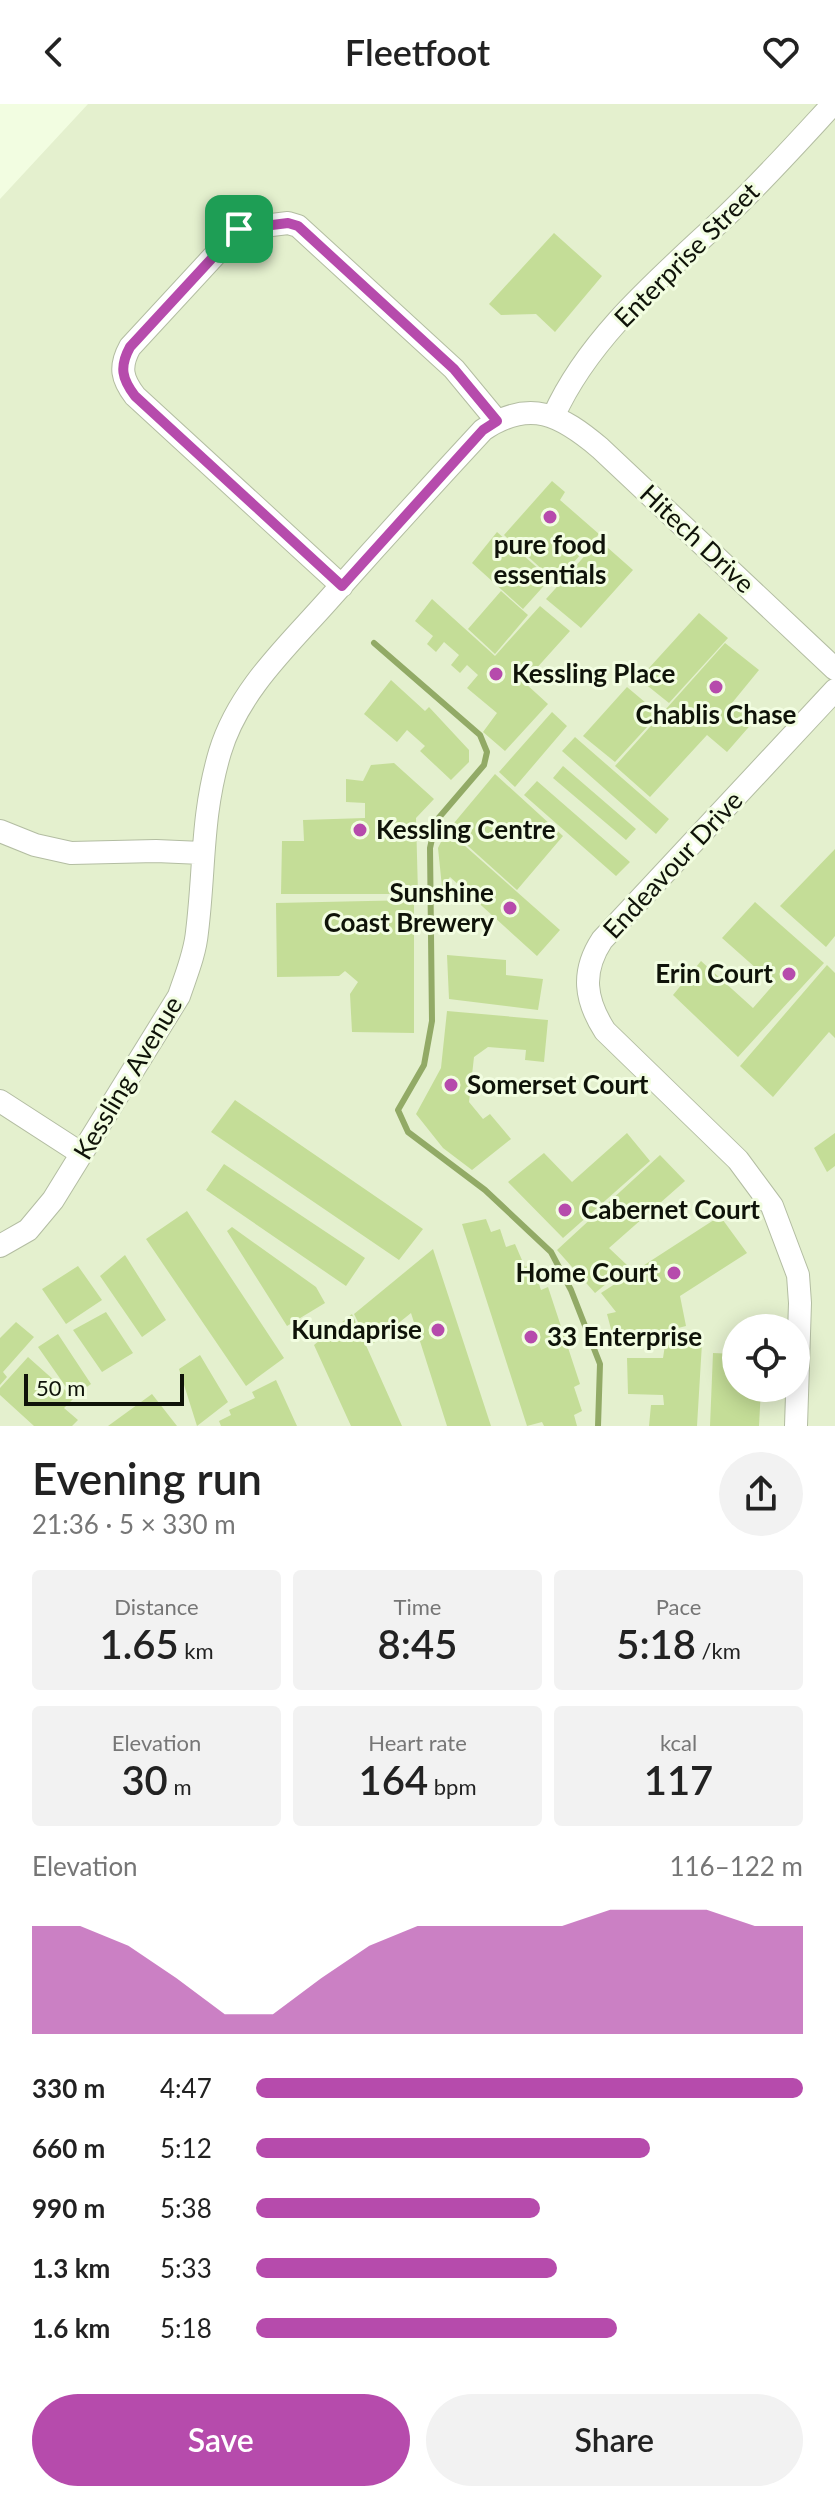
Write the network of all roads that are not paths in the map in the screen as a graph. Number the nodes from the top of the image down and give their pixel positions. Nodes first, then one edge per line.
1 (833, 104) edge
2 (554, 415) junction
3 (497, 421) junction
4 (342, 586) junction
5 (835, 669) edge
6 (835, 690) edge
7 (0, 831) edge
8 (202, 853) junction
9 (0, 1101) edge
10 (82, 1154) junction
11 (0, 1246) edge
12 (796, 1426) edge

1 - 2 street, Enterprise Street
2 - 3 street
2 - 5 street, Hitech Drive
3 - 4 street, Kessling Avenue
3 - 4 street
4 - 8 street, Kessling Avenue
6 - 12 street, Endeavour Drive
7 - 8 street
8 - 10 street, Kessling Avenue
9 - 10 street
10 - 11 street, Kessling Avenue

